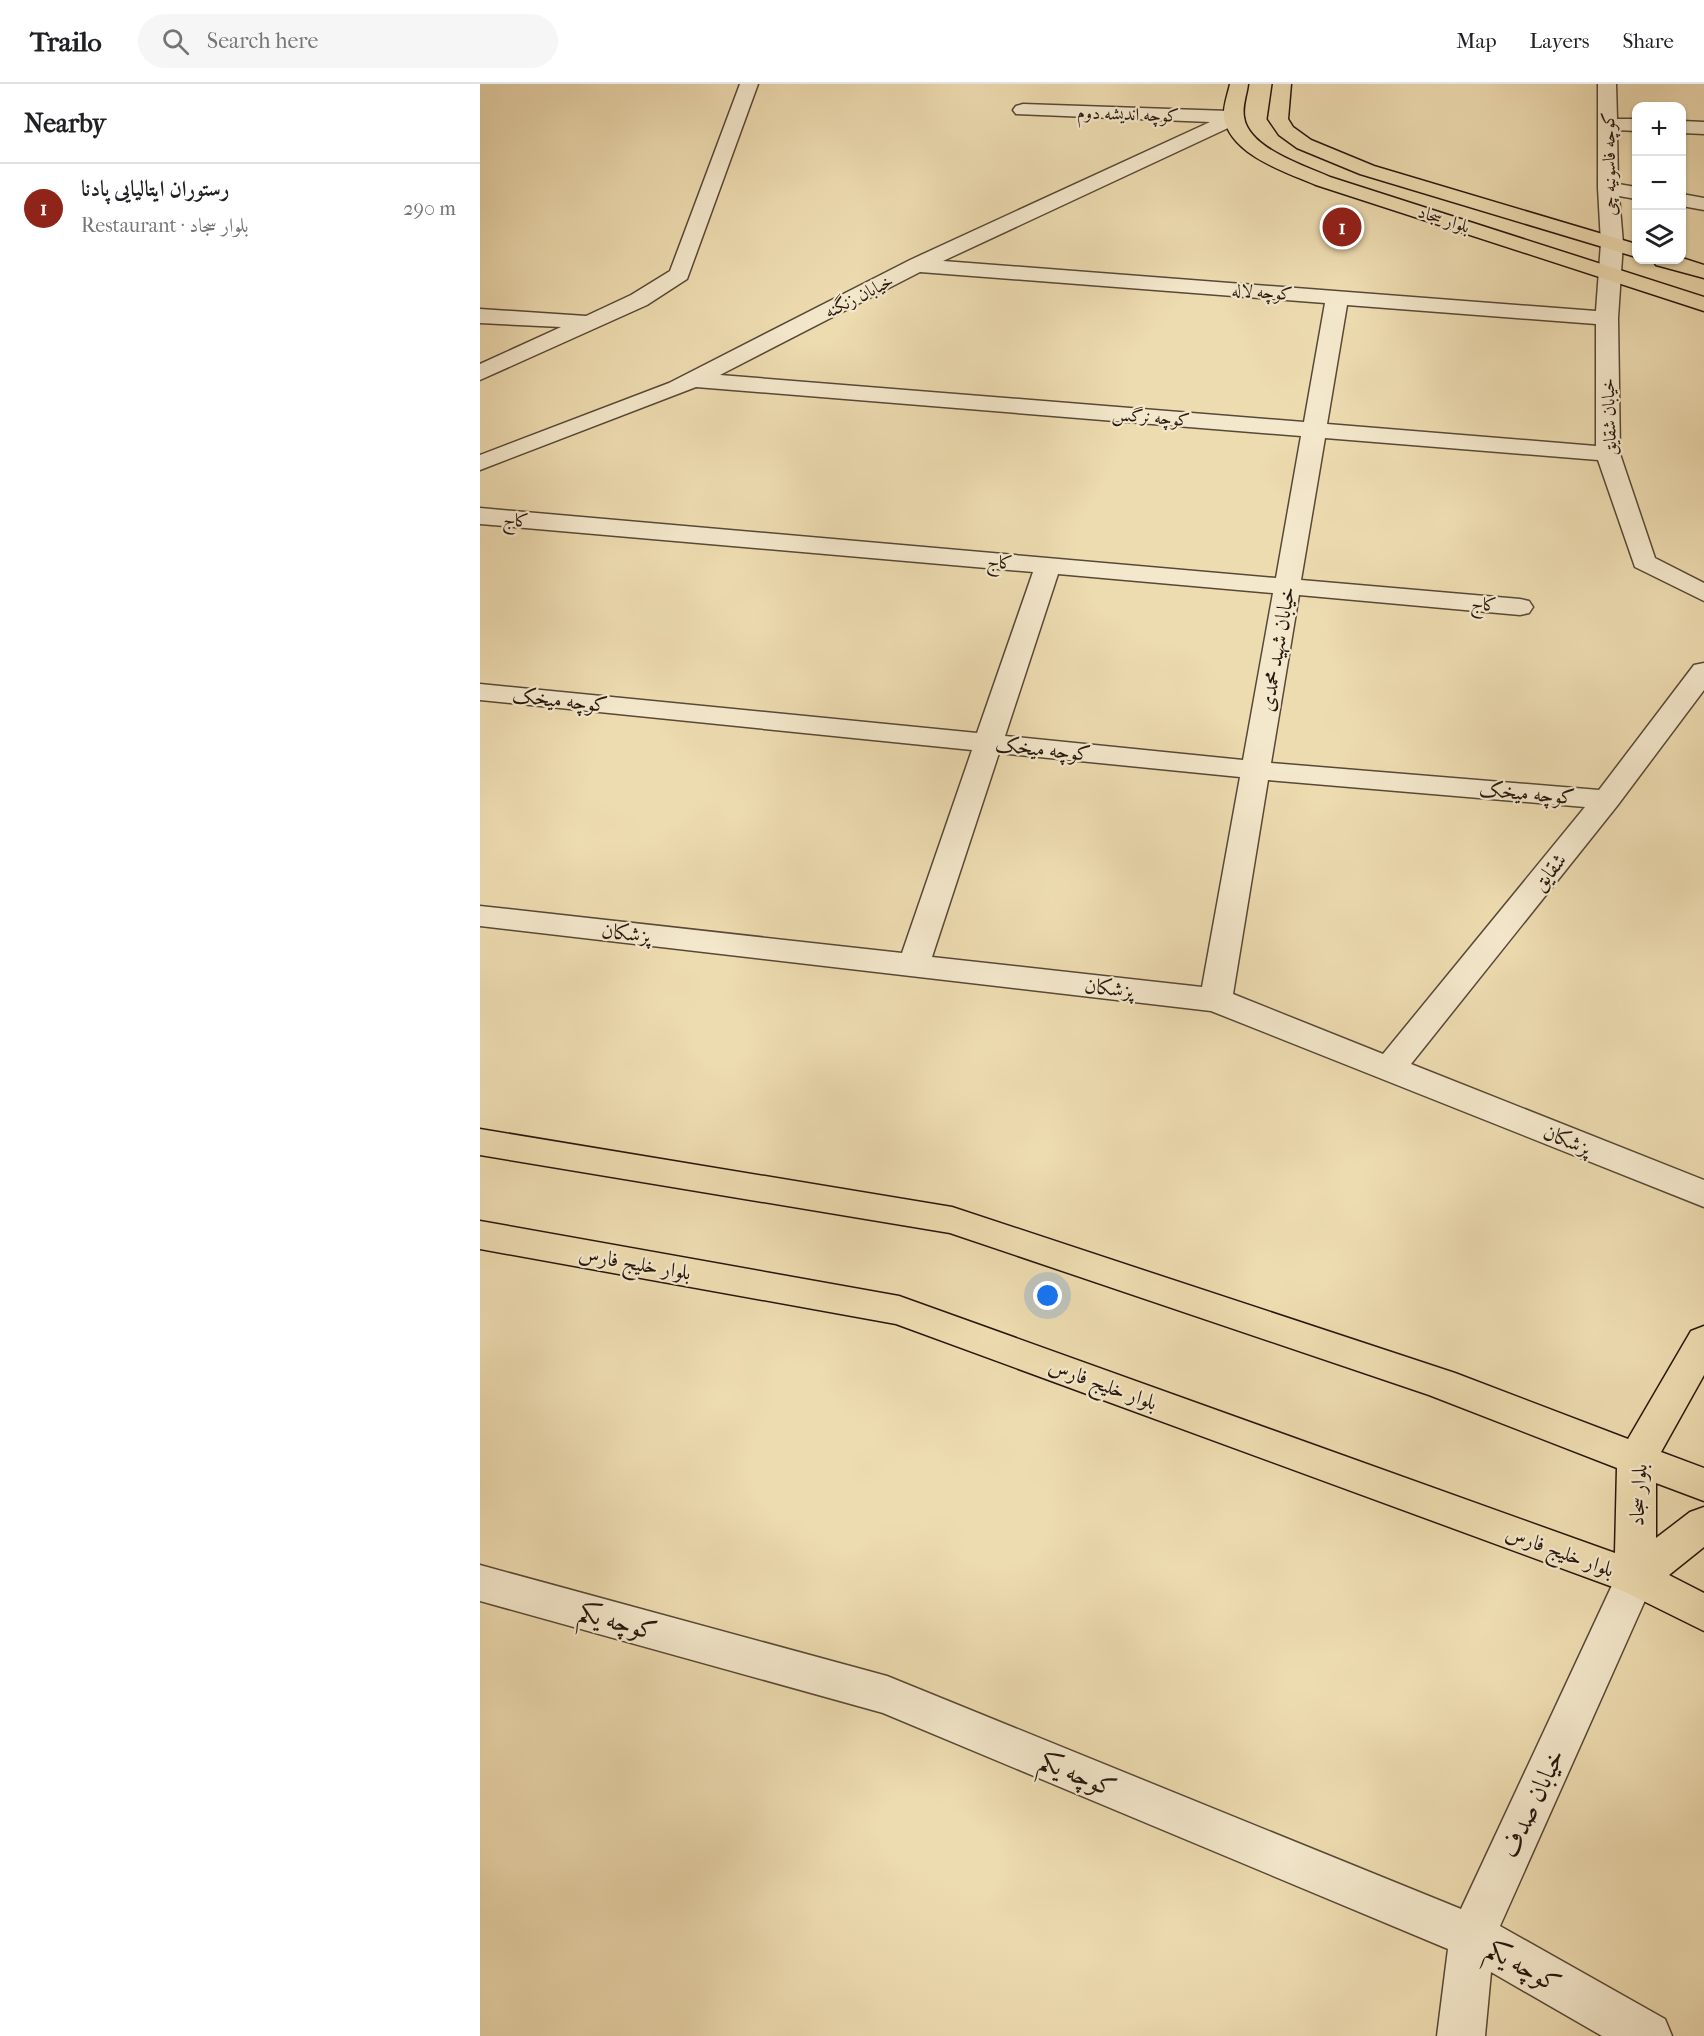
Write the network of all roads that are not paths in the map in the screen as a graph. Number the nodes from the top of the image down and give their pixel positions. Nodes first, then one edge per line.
1 (749, 84) edge
2 (1239, 84) edge
3 (1282, 84) edge
4 (1607, 84) edge
5 (1023, 111) dead end
6 (1234, 118) junction
7 (1278, 119) junction
8 (1609, 124) junction
9 (1632, 125) edge
10 (1686, 127) edge
11 (1704, 128) edge
12 (1608, 188) junction
13 (1632, 192) edge
14 (1686, 201) edge
15 (1704, 204) edge
16 (1612, 243) junction
17 (1632, 250) edge
18 (1677, 264) edge
19 (918, 265) junction
20 (1609, 272) junction
21 (1704, 272) edge
22 (1337, 297) junction
23 (1704, 304) edge
24 (480, 316) edge
25 (1607, 318) junction
26 (588, 322) junction
27 (480, 373) edge
28 (693, 380) junction
29 (1314, 430) junction
30 (1608, 454) junction
31 (480, 463) edge
32 (480, 516) edge
33 (1048, 566) junction
34 (1287, 587) junction
35 (1704, 593) edge
36 (1520, 607) dead end
37 (1704, 671) edge
38 (480, 692) edge
39 (988, 743) junction
40 (1255, 770) junction
41 (1607, 800) junction
42 (480, 916) edge
43 (914, 966) junction
44 (1216, 1000) junction
45 (1389, 1069) junction
46 (480, 1142) edge
47 (1704, 1194) edge
48 (480, 1235) edge
49 (1704, 1341) edge
50 (1637, 1458) junction
51 (1704, 1485) edge
52 (1704, 1524) edge
53 (1635, 1578) junction
54 (480, 1583) edge
55 (1704, 1613) edge
56 (1472, 1936) junction
57 (1461, 2036) edge
58 (1648, 2036) edge

1 - 26 street
2 - 6 main road
3 - 7 main road
4 - 8 street, کوچه فاسونیه چی
5 - 6 street, کوچه اندیشه دوم
6 - 7 main road
6 - 19 street, خیابان زنگنه
6 - 20 main road, بلوار سجاد
7 - 16 main road, بلوار سجاد
8 - 9 street
8 - 12 street, کوچه فاسونیه چی
10 - 11 street
12 - 13 street
12 - 16 street, کوچه فاسونیه چی
14 - 15 street
16 - 17 main road, بلوار سجاد
16 - 20 street, کوچه فاسونیه چی
18 - 21 main road
19 - 22 street, کوچه لاله
19 - 28 street, خیابان زنگنه
20 - 23 main road, بلوار سجاد
20 - 25 street, خیابان شقایق
22 - 25 street, کوچه لاله
22 - 29 street, خیابان شهید محمدی
24 - 26 street
25 - 30 street, خیابان شقایق
26 - 27 street
28 - 29 street, کوچه نرگس
28 - 31 street, خیابان زنگنه
29 - 30 street, کوچه نرگس
29 - 34 street, خیابان شهید محمدی
30 - 35 street, خیابان شقایق
32 - 33 street, کاج
33 - 34 street, کاج
33 - 39 street
34 - 36 street, کاج
34 - 40 street, خیابان شهید محمدی
37 - 41 street, شقایق
38 - 39 street, کوچه میخک
39 - 40 street, کوچه میخک
39 - 43 street
40 - 41 street, کوچه میخک
40 - 44 street, خیابان شهید محمدی
41 - 45 street, شقایق
42 - 43 street, پزشکان
43 - 44 street, پزشکان
44 - 45 street, پزشکان
45 - 47 street, پزشکان
46 - 50 main road
48 - 53 main road, بلوار خلیج فارس
49 - 50 main road, بلوار سجاد
50 - 51 main road
50 - 53 main road, بلوار سجاد
52 - 53 main road
53 - 55 main road, بلوار خلیج فارس
53 - 56 street, خیابان صدف
54 - 56 street, کوچه یکم
56 - 57 street, خیابان صدف
56 - 58 street, کوچه یکم

